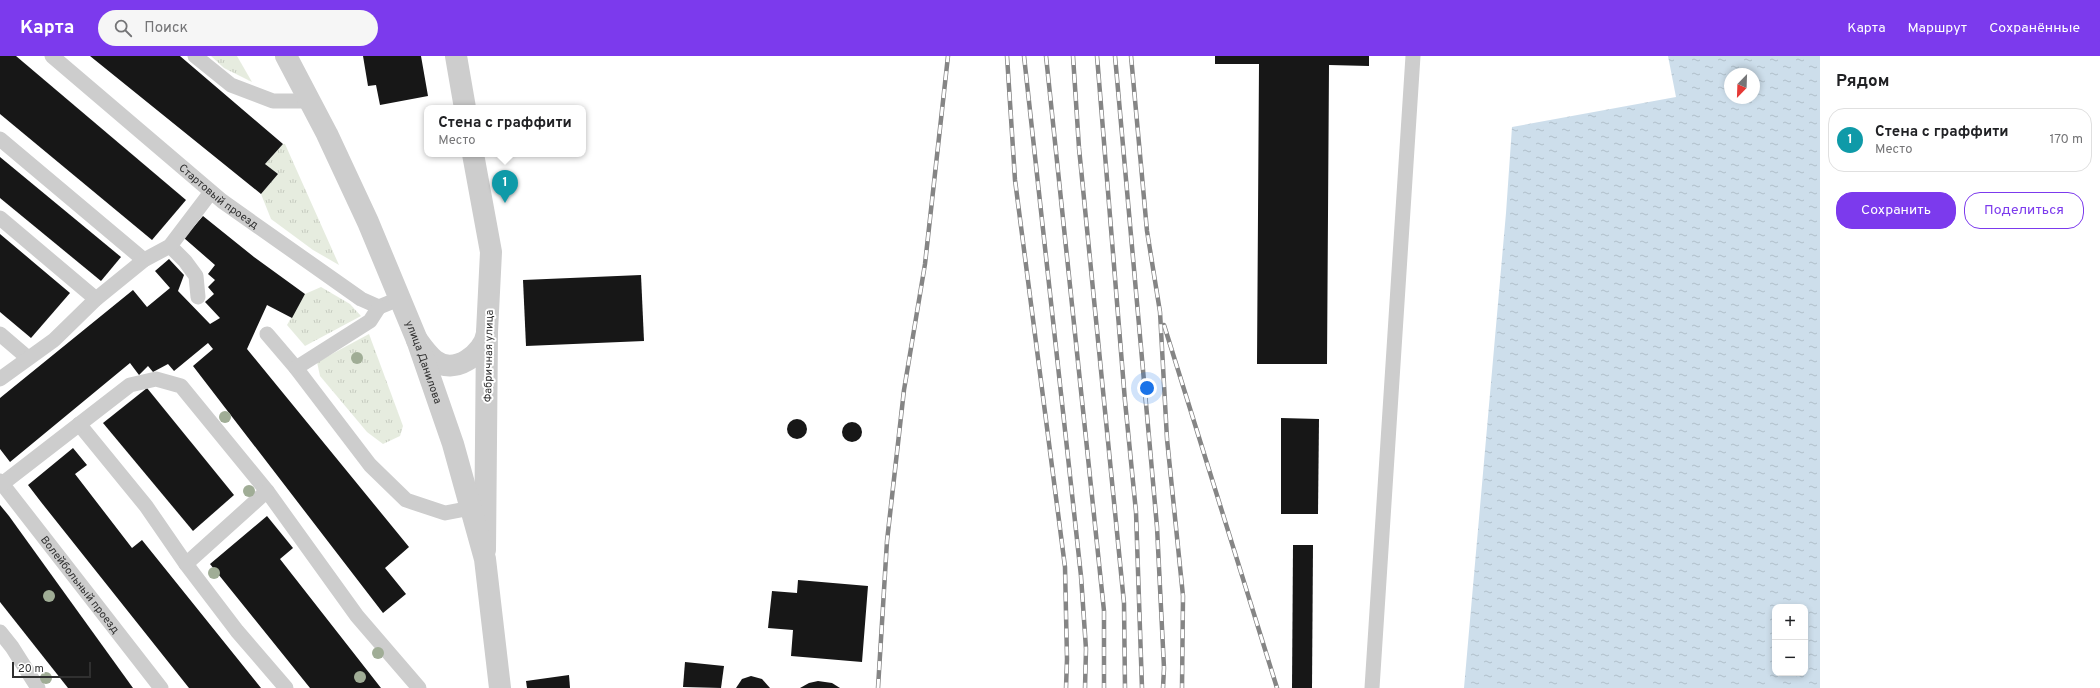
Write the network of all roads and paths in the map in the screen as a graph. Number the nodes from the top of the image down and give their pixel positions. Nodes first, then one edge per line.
1 (52, 56) edge
2 (195, 56) edge
3 (286, 56) edge
4 (456, 56) edge
5 (1413, 56) edge
6 (310, 101) junction
7 (464, 105) edge
8 (0, 139) edge
9 (475, 157) edge
10 (211, 192) junction
11 (0, 218) edge
12 (170, 246) junction
13 (144, 260) junction
14 (198, 297) dead end
15 (401, 298) junction
16 (96, 299) junction
17 (379, 307) junction
18 (487, 332) junction
19 (0, 334) edge
20 (267, 334) dead end
21 (417, 340) junction
22 (28, 358) junction
23 (296, 368) junction
24 (0, 379) edge
25 (79, 424) junction
26 (1, 482) edge
27 (267, 491) junction
28 (471, 508) junction
29 (485, 559) junction
30 (186, 564) junction
31 (0, 632) edge
32 (38, 688) edge
33 (161, 688) edge
34 (286, 688) edge
35 (419, 688) edge
36 (500, 688) edge
37 (1372, 688) edge

1 - 10 lane, Стартовый проезд
2 - 6 lane
3 - 6 street, улица Данилова
4 - 7 street
5 - 37 lane
6 - 15 street, улица Данилова
8 - 13 lane
9 - 18 street, Фабричная улица
10 - 12 lane
10 - 17 lane, Стартовый проезд
11 - 16 lane
12 - 13 lane
12 - 14 lane
13 - 16 lane
15 - 17 lane
15 - 21 street, улица Данилова
16 - 22 lane
17 - 23 lane
18 - 21 street
18 - 29 street, Фабричная улица
19 - 22 lane
20 - 23 lane
21 - 28 street, улица Данилова
22 - 24 lane
23 - 28 lane
25 - 26 lane
25 - 27 lane
25 - 30 lane
26 - 33 lane, Волейбольный проезд
27 - 30 lane
27 - 35 lane
28 - 29 street, улица Данилова
29 - 36 street, улица Данилова
30 - 34 lane
31 - 32 lane

